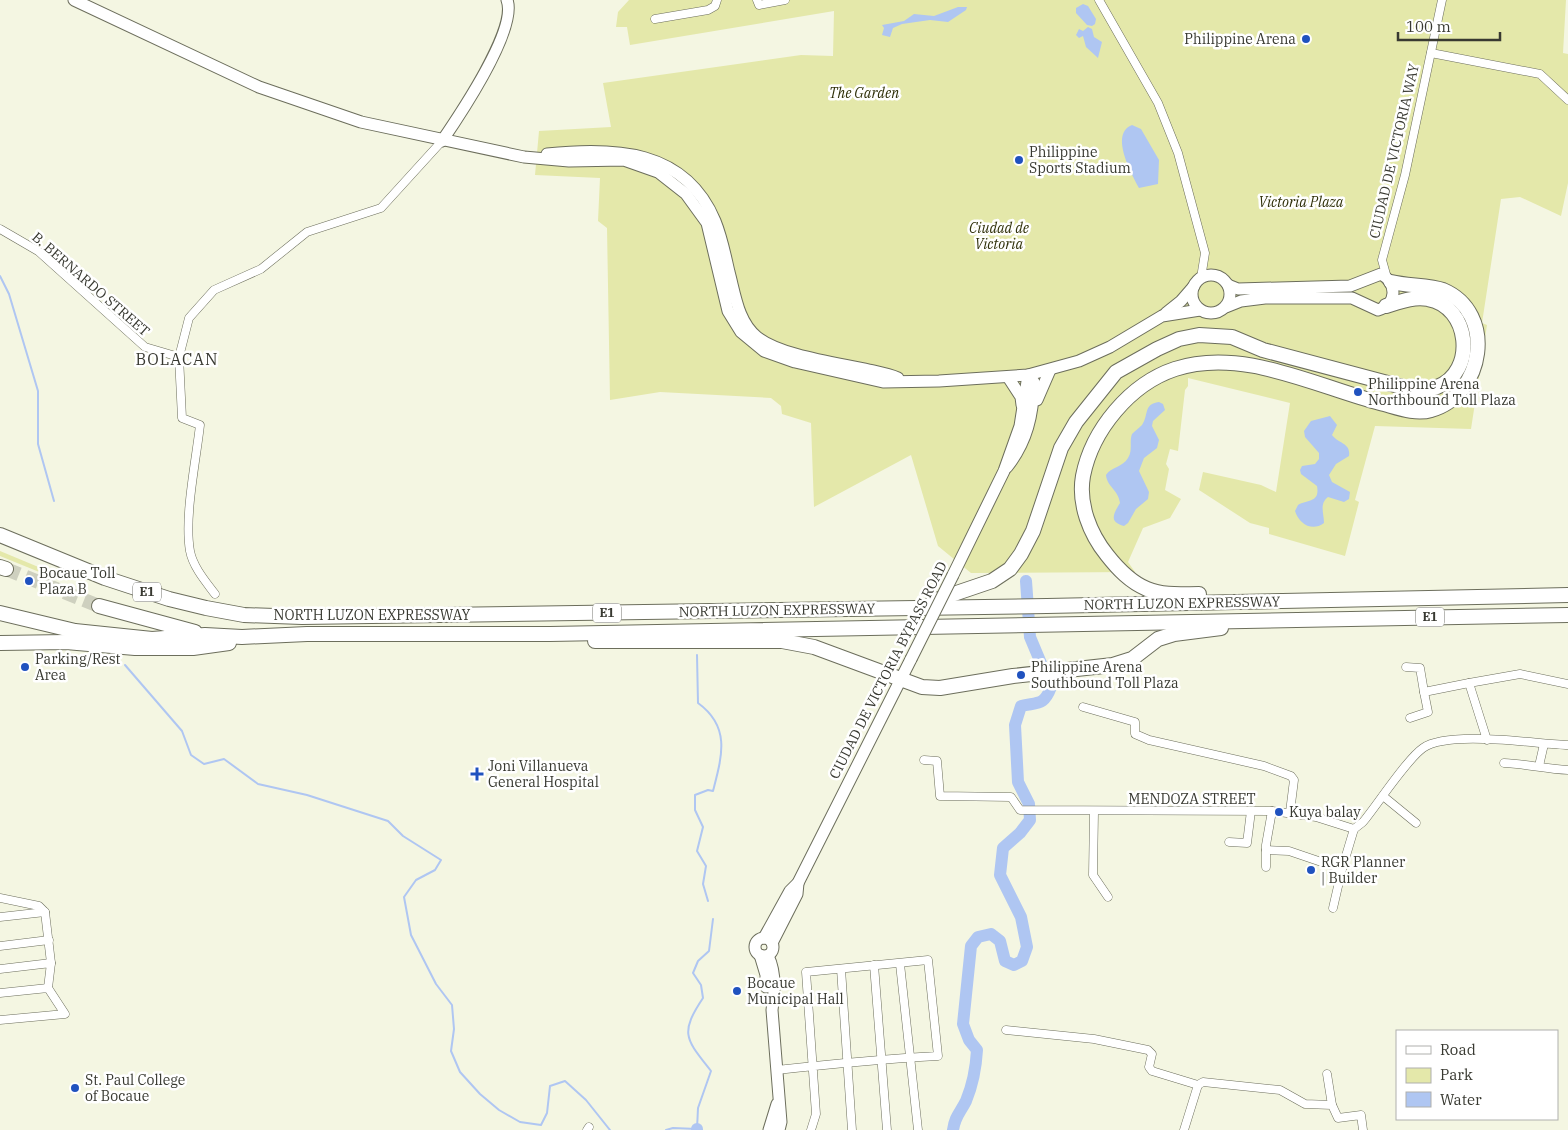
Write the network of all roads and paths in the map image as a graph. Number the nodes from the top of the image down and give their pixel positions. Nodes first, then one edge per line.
1 (74, 0) edge
2 (507, 0) edge
3 (717, 0) edge
4 (757, 0) edge
5 (785, 0) edge
6 (1099, 0) edge
7 (1442, 0) edge
8 (655, 19) dead end
9 (1431, 53) junction
10 (1568, 100) edge
11 (442, 141) junction
12 (0, 230) edge
13 (1389, 280) junction
14 (1198, 282) junction
15 (1228, 285) junction
16 (1386, 306) junction
17 (1226, 307) junction
18 (1200, 310) junction
19 (1162, 316) junction
20 (180, 357) junction
21 (1050, 370) junction
22 (1031, 374) junction
23 (1008, 377) junction
24 (1028, 410) junction
25 (0, 534) edge
26 (215, 594) dead end
27 (1568, 595) edge
28 (1310, 601) junction
29 (99, 606) tunnel mouth
30 (913, 608) junction
31 (0, 613) edge
32 (1568, 615) edge
33 (1293, 619) junction
34 (307, 634) junction
35 (550, 634) junction
36 (205, 635) junction
37 (0, 643) edge
38 (1406, 667) dead end
39 (901, 679) junction
40 (1469, 683) junction
41 (1568, 684) edge
42 (1424, 692) junction
43 (1083, 707) dead end
44 (1410, 718) dead end
45 (1487, 740) junction
46 (1544, 744) junction
47 (1568, 745) edge
48 (924, 760) dead end
49 (1504, 763) dead end
50 (1539, 766) junction
51 (1568, 770) edge
52 (1383, 796) junction
53 (1251, 811) junction
54 (1272, 811) junction
55 (1094, 812) junction
56 (1290, 812) junction
57 (1416, 823) dead end
58 (1354, 829) junction
59 (1229, 842) dead end
60 (1266, 850) junction
61 (1266, 867) dead end
62 (1342, 869) junction
63 (1108, 897) dead end
64 (0, 898) edge
65 (1333, 908) dead end
66 (45, 912) junction
67 (0, 917) edge
68 (49, 940) junction
69 (768, 941) junction
70 (0, 946) edge
71 (764, 956) junction
72 (51, 963) junction
73 (900, 964) junction
74 (874, 965) junction
75 (0, 969) edge
76 (841, 969) junction
77 (48, 988) junction
78 (0, 993) edge
79 (0, 1020) edge
80 (1006, 1030) dead end
81 (911, 1058) junction
82 (882, 1060) junction
83 (848, 1063) junction
84 (812, 1066) junction
85 (777, 1070) junction
86 (1326, 1074) dead end
87 (1198, 1085) junction
88 (778, 1100) junction
89 (1332, 1105) junction
90 (769, 1130) edge
91 (779, 1130) edge
92 (811, 1130) edge
93 (852, 1130) edge
94 (887, 1130) edge
95 (918, 1130) edge
96 (1184, 1130) edge
97 (1363, 1130) edge

1 - 11 main road
2 - 11 main road
3 - 8 street
4 - 5 street
6 - 14 street
7 - 9 street, CIUDAD DE VICTORIA WAY
9 - 10 street
9 - 13 street, CIUDAD DE VICTORIA WAY
11 - 20 street
11 - 23 main road
12 - 20 street, B. BERNARDO STREET
13 - 15 main road
13 - 16 main road
13 - 28 highway
14 - 15 main road
14 - 18 main road
14 - 19 main road
15 - 17 main road
16 - 17 main road
16 - 30 highway
17 - 18 main road
18 - 19 main road
19 - 21 main road
20 - 26 street
21 - 22 main road
21 - 24 main road
22 - 23 main road
22 - 24 main road, CIUDAD DE VICTORIA BYPASS ROAD
23 - 24 main road
24 - 39 main road, CIUDAD DE VICTORIA BYPASS ROAD, bridge
25 - 30 highway, NORTH LUZON EXPRESSWAY / E1
27 - 28 highway, NORTH LUZON EXPRESSWAY / E1
28 - 30 highway, NORTH LUZON EXPRESSWAY / E1
29 - 36 highway, NORTH LUZON EXPRESSWAY / E1
31 - 36 highway, NORTH LUZON EXPRESSWAY / E1
32 - 33 highway, NORTH LUZON EXPRESSWAY / E1
33 - 35 highway, NORTH LUZON EXPRESSWAY / E1
33 - 39 highway
34 - 35 highway, NORTH LUZON EXPRESSWAY / E1
34 - 36 highway, NORTH LUZON EXPRESSWAY / E1
34 - 37 highway
35 - 39 highway
38 - 42 street
39 - 69 main road, CIUDAD DE VICTORIA BYPASS ROAD
40 - 41 street
40 - 42 street
40 - 45 street
42 - 44 street
43 - 56 street
45 - 46 street
45 - 52 street
46 - 47 street
46 - 50 street
48 - 55 street, MENDOZA STREET
49 - 50 street
50 - 51 street
52 - 57 street
52 - 58 street
53 - 54 street, MENDOZA STREET
53 - 55 street, MENDOZA STREET
53 - 59 street
54 - 56 street, MENDOZA STREET
54 - 60 street
55 - 63 street
56 - 58 street, MENDOZA STREET
58 - 62 street
60 - 61 street
60 - 62 street
62 - 65 street
64 - 66 street
66 - 67 street
66 - 68 street
68 - 70 street
68 - 72 street
69 - 71 main road
69 - 71 main road
71 - 85 main road
72 - 75 street
72 - 77 street
73 - 74 street
73 - 81 street
73 - 81 street
74 - 76 street
74 - 82 street
76 - 83 street
76 - 84 street
77 - 78 street
77 - 79 street
80 - 87 street
81 - 82 street
81 - 95 street
82 - 83 street
82 - 94 street
83 - 84 street
83 - 93 street
84 - 85 street
84 - 92 street
85 - 88 main road
86 - 89 street
87 - 89 street
87 - 96 street
88 - 90 main road
88 - 91 main road
89 - 97 street

